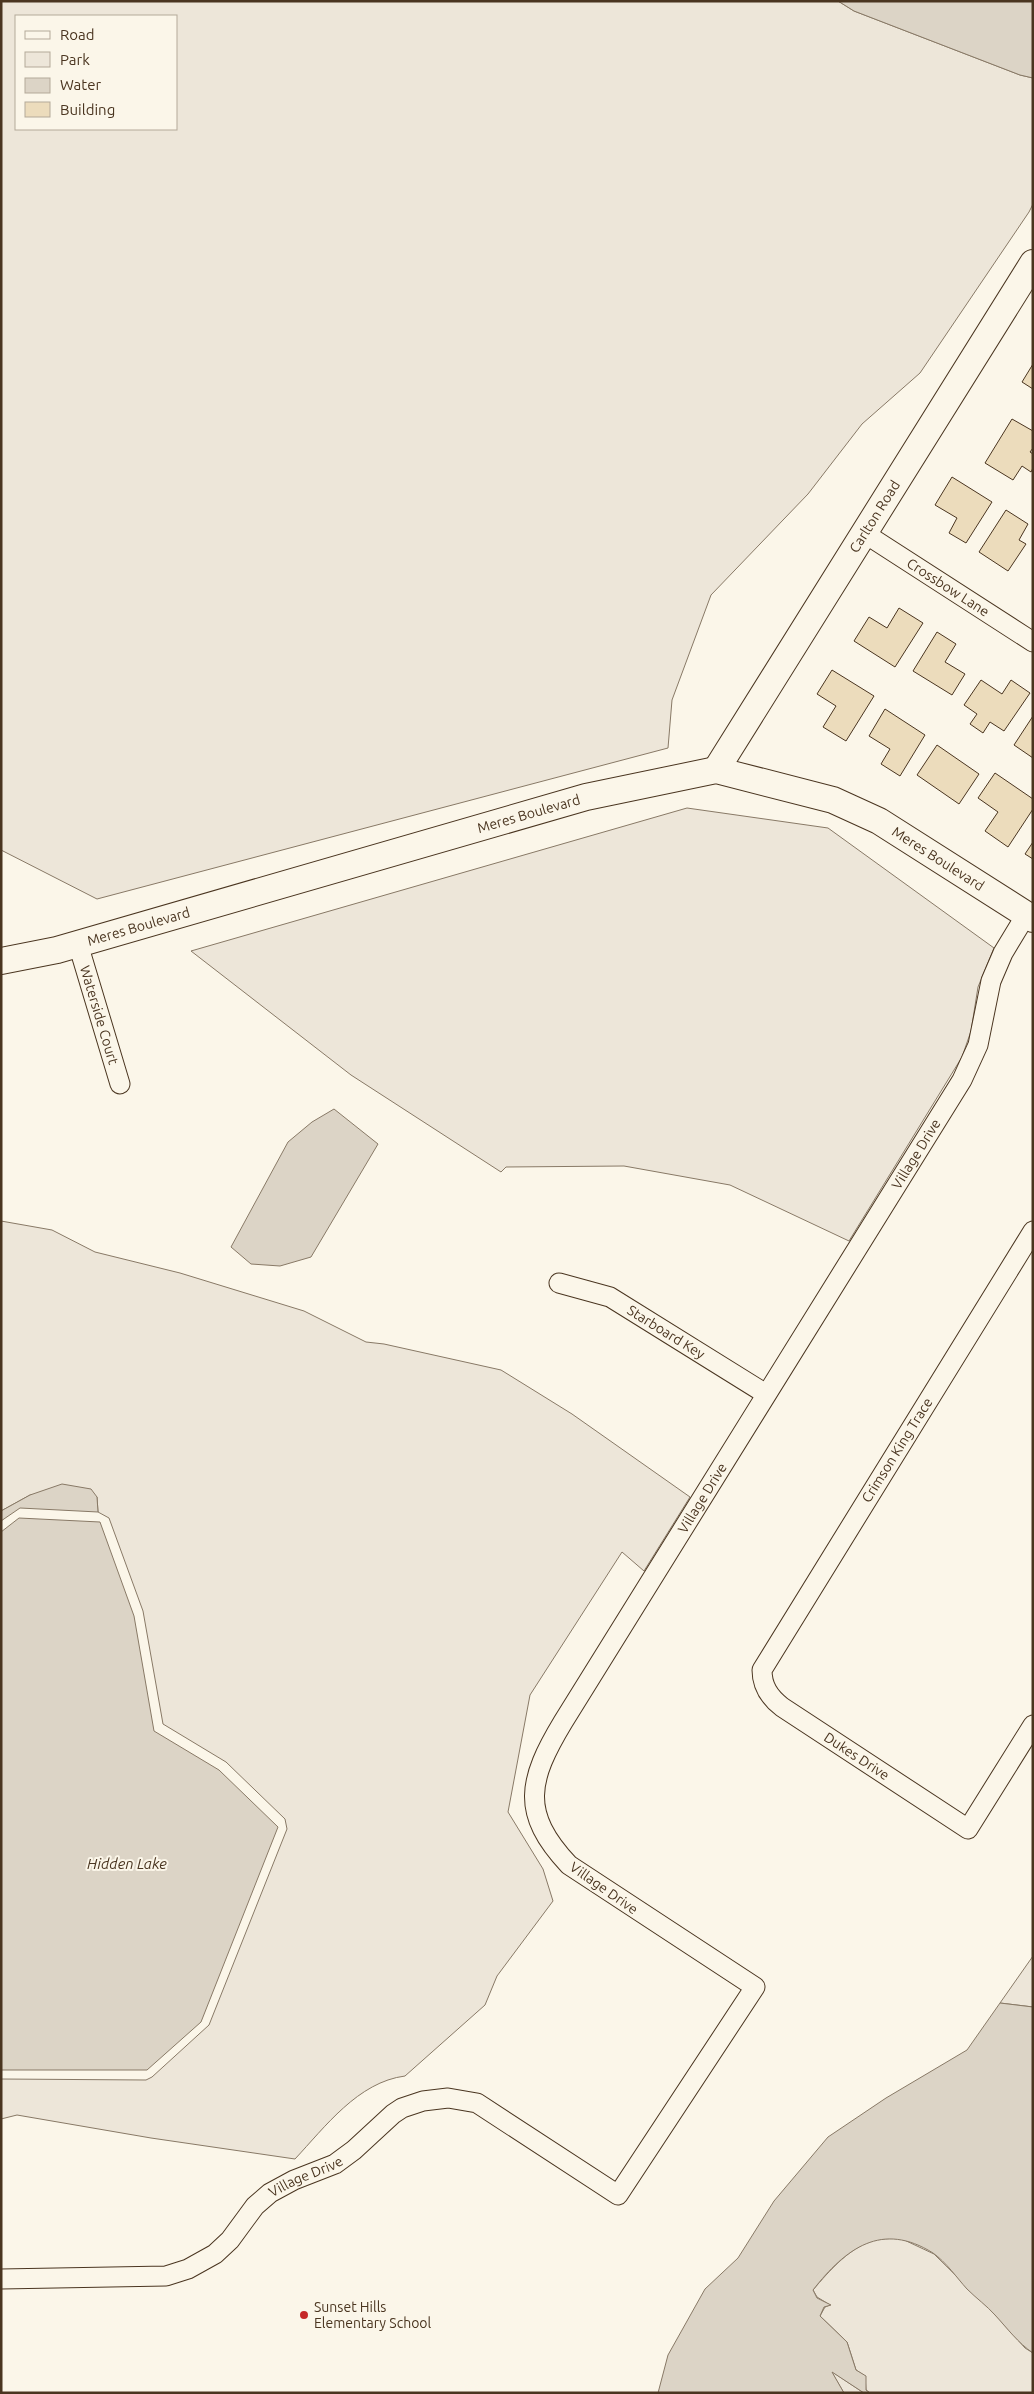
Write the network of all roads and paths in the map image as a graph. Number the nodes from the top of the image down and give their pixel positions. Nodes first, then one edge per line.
1 (1033, 263) edge
2 (864, 533) junction
3 (1033, 642) edge
4 (716, 770) junction
5 (1030, 917) edge
6 (78, 944) junction
7 (1, 961) edge
8 (120, 1084) dead end
9 (1033, 1231) edge
10 (559, 1283) dead end
11 (766, 1394) junction
12 (762, 1670) joint
13 (1033, 1725) edge
14 (1, 2279) edge

1 - 2 street, Carlton Road
2 - 3 street, Crossbow Lane
2 - 4 street, Carlton Road
4 - 5 street, Meres Boulevard
4 - 6 street, Meres Boulevard
5 - 11 street, Village Drive
6 - 7 street, Meres Boulevard
6 - 8 street, Waterside Court
9 - 12 street, Crimson King Trace
10 - 11 street, Starboard Key
11 - 14 street, Village Drive
12 - 13 street, Dukes Drive

